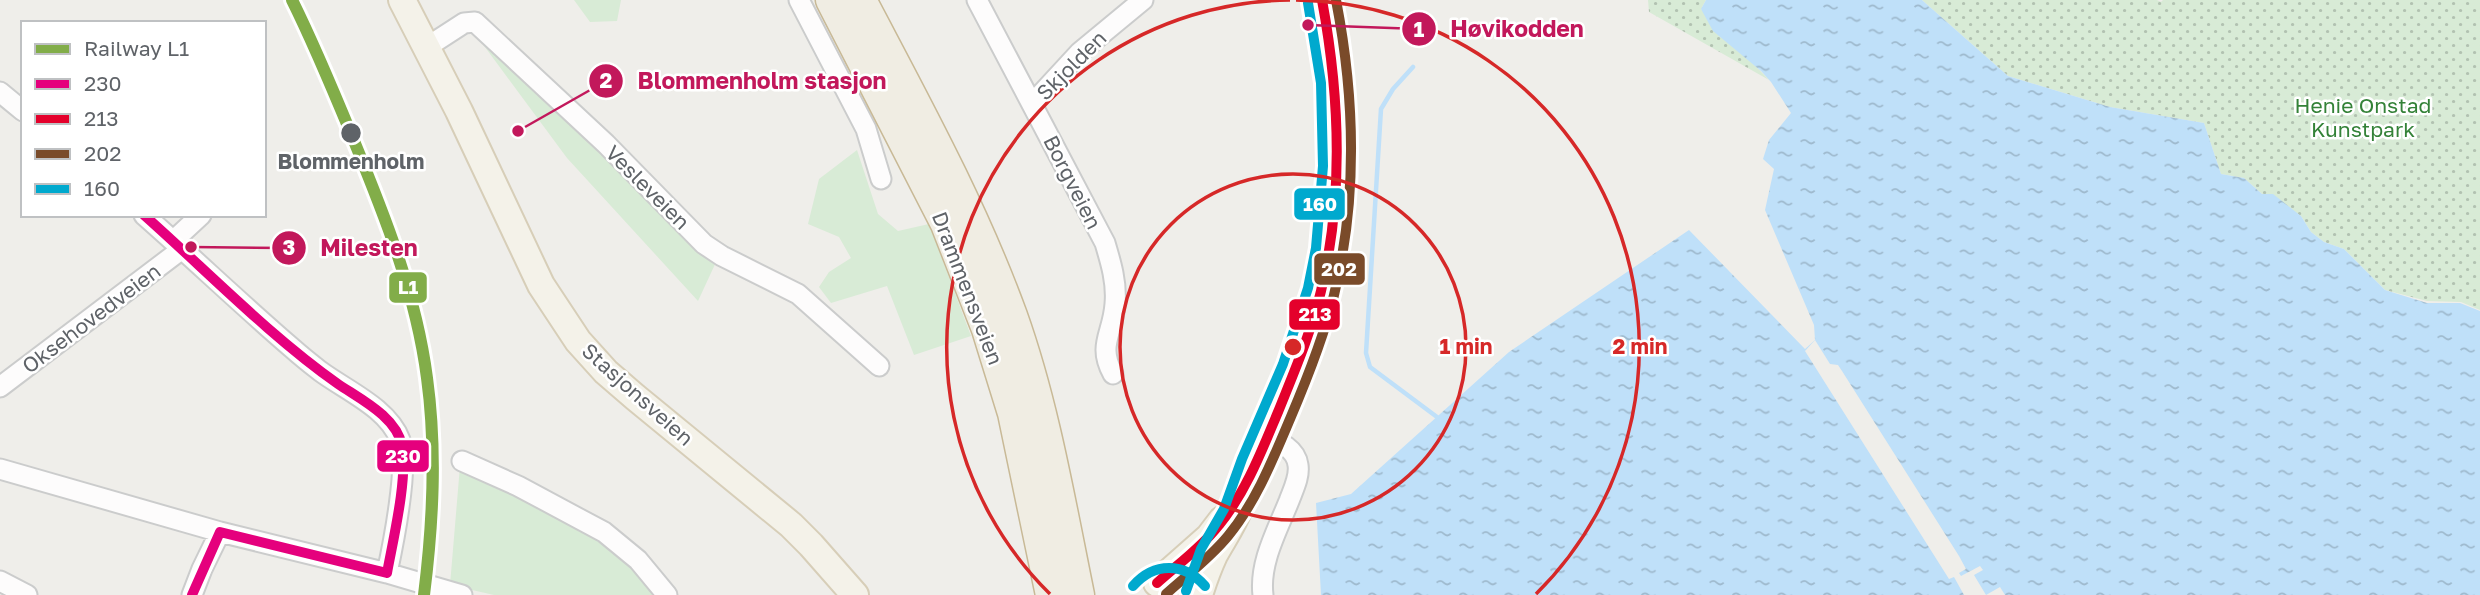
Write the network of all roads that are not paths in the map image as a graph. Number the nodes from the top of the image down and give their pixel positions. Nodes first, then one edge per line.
1 (402, 0) edge
2 (799, 0) edge
3 (831, 0) edge
4 (861, 0) edge
5 (976, 0) edge
6 (1143, 0) edge
7 (1322, 0) edge
8 (427, 47) junction
9 (0, 92) edge
10 (1032, 104) junction
11 (21, 109) edge
12 (881, 179) dead end
13 (146, 217) edge
14 (199, 217) edge
15 (178, 245) junction
16 (879, 366) dead end
17 (1114, 374) dead end
18 (0, 387) edge
19 (1267, 437) junction
20 (462, 461) dead end
21 (0, 469) edge
22 (1246, 484) junction
23 (220, 533) junction
24 (387, 573) junction
25 (0, 581) edge
26 (1150, 589) edge
27 (850, 593) edge
28 (27, 595) edge
29 (192, 595) edge
30 (462, 595) edge
31 (667, 595) edge
32 (1051, 595) edge
33 (1079, 595) edge
34 (1197, 595) edge
35 (1263, 595) edge

1 - 8 main road, Stasjonsveien
2 - 12 street
3 - 32 highway, Drammensveien
4 - 33 highway, Drammensveien
5 - 10 street, Borgveien
6 - 10 street, Skjolden
7 - 19 main road
8 - 16 street, Vesleveien
8 - 27 main road, Stasjonsveien
9 - 11 street
10 - 17 street, Borgveien
13 - 15 street
14 - 15 street, Oksehovedveien
15 - 18 street, Oksehovedveien
15 - 24 street
19 - 22 main road
19 - 35 street
20 - 31 street
21 - 23 street
22 - 26 main road
22 - 34 main road
23 - 24 street
23 - 29 street
24 - 30 street
25 - 28 street
26 - 34 main road

